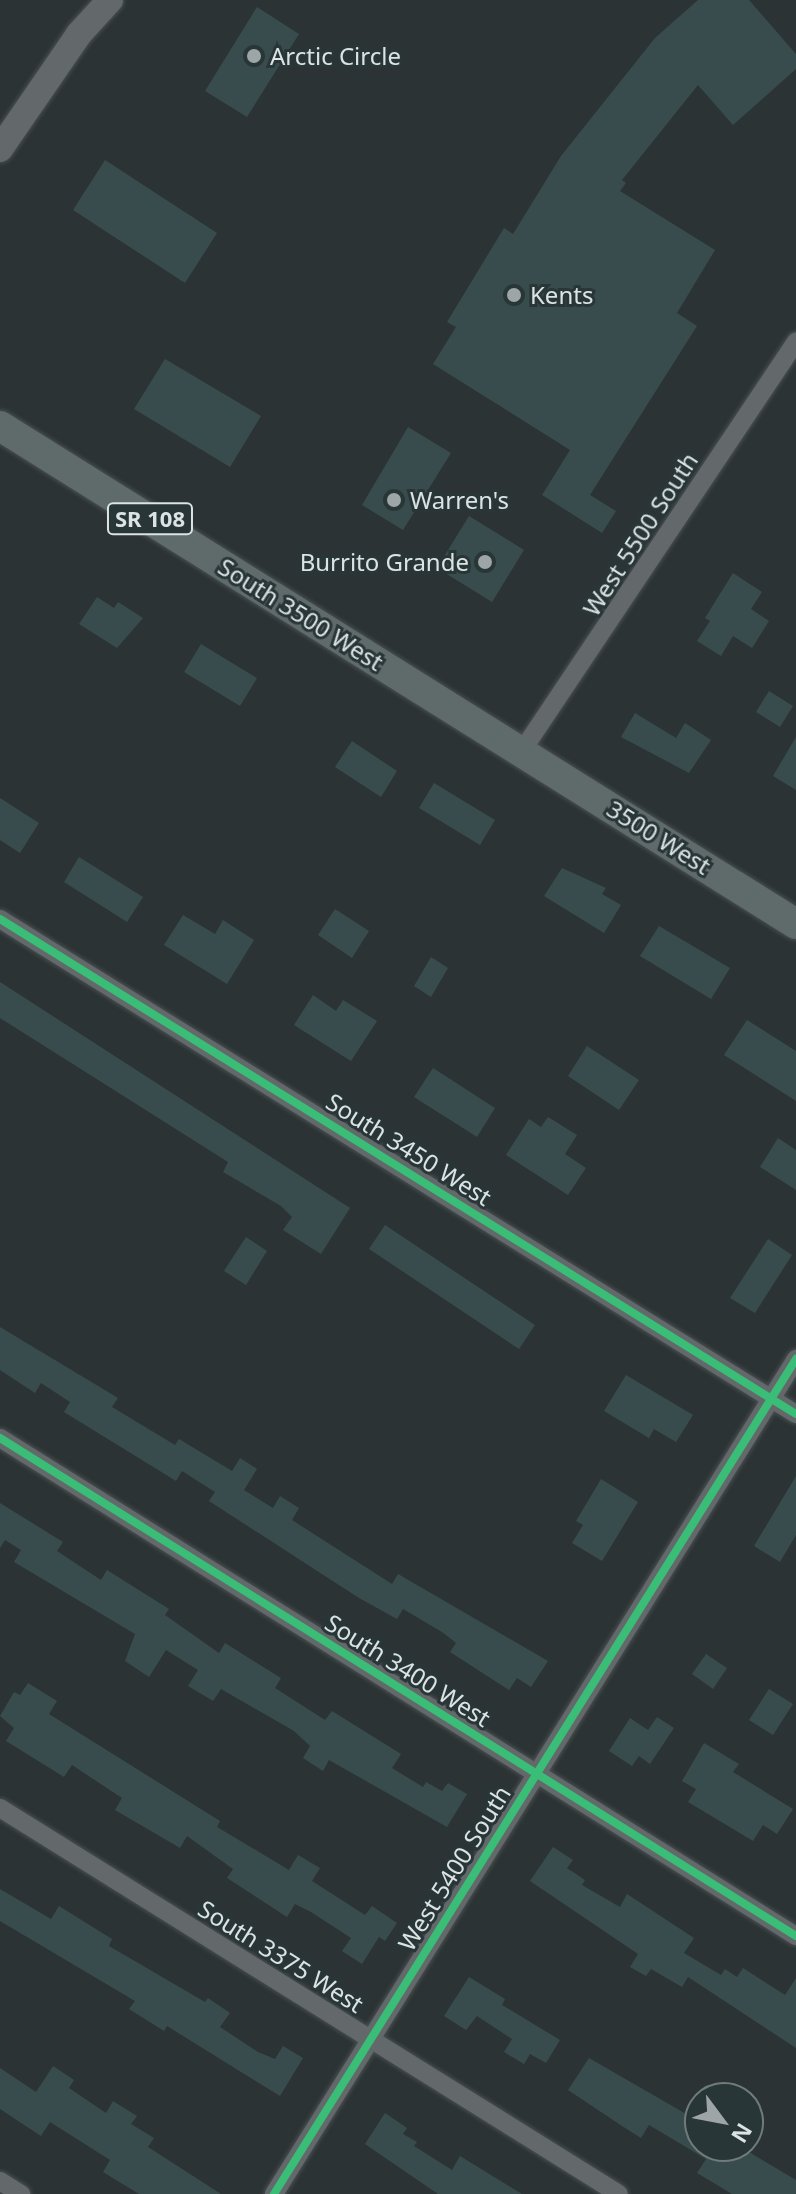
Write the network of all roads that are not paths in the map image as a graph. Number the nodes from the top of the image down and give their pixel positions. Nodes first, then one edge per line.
1 (110, 0) edge
2 (0, 149) edge
3 (796, 341) edge
4 (0, 426) edge
5 (522, 751) junction
6 (0, 919) edge
7 (796, 924) edge
8 (796, 1359) edge
9 (771, 1398) junction
10 (796, 1414) edge
11 (0, 1438) edge
12 (537, 1774) junction
13 (0, 1808) edge
14 (796, 1936) edge
15 (370, 2040) junction
16 (0, 2181) edge
17 (21, 2194) edge
18 (274, 2194) edge
19 (619, 2194) edge

1 - 2 main road
3 - 5 street, West 5500 South
4 - 5 main road, South 3500 West / SR 108
5 - 7 main road, 3500 West / SR 108
6 - 9 street, South 3450 West
8 - 9 street, West 5400 South
9 - 10 street, South 3450 West
9 - 12 street, West 5400 South
11 - 12 street, South 3400 West
12 - 14 street, South 3400 West
12 - 15 street, West 5400 South
13 - 15 street, South 3375 West
15 - 18 street, West 5400 South
15 - 19 street, South 3375 West
16 - 17 street

